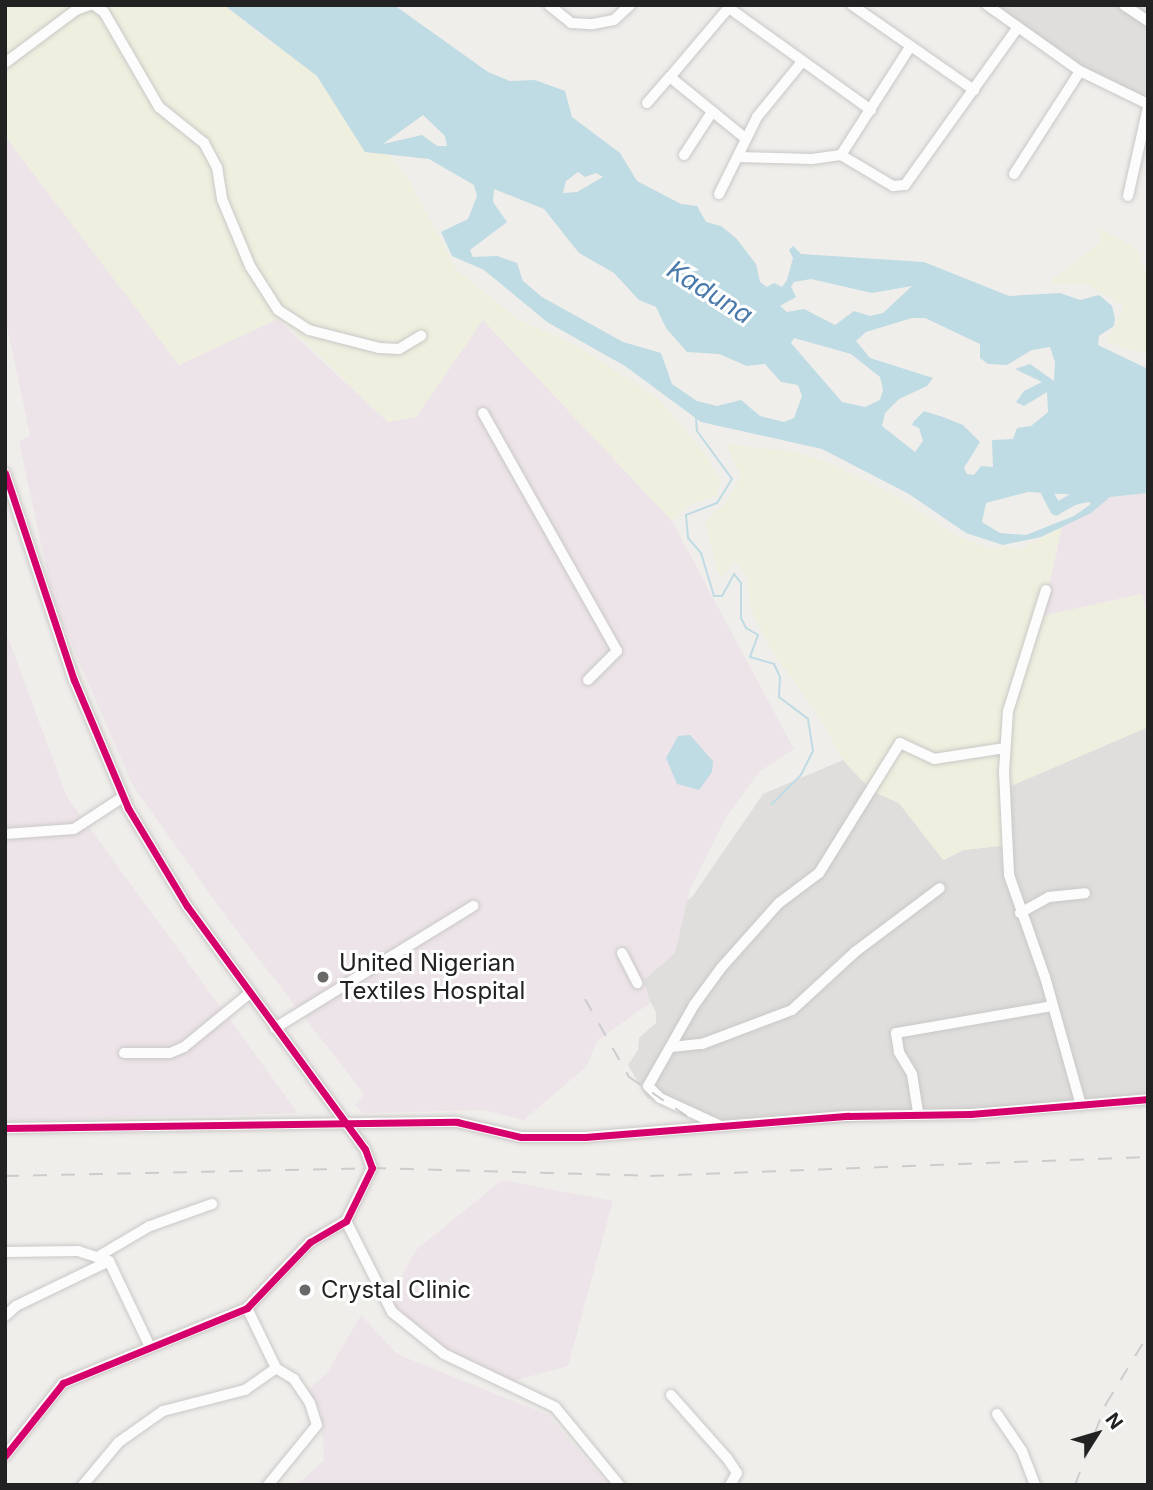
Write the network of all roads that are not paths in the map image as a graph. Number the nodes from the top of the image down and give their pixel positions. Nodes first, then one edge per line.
1 (92, 5) edge
2 (549, 5) edge
3 (630, 5) edge
4 (852, 5) edge
5 (987, 5) edge
6 (1124, 5) edge
7 (730, 7) edge
8 (1148, 22) edge
9 (1018, 27) junction
10 (910, 47) junction
11 (5, 63) edge
12 (801, 63) junction
13 (1080, 71) junction
14 (670, 77) junction
15 (974, 90) junction
16 (647, 103) dead end
17 (1148, 106) edge
18 (871, 110) junction
19 (712, 111) junction
20 (745, 138) junction
21 (684, 155) dead end
22 (841, 155) junction
23 (738, 157) junction
24 (1014, 174) dead end
25 (719, 194) dead end
26 (1128, 197) dead end
27 (421, 337) dead end
28 (483, 413) dead end
29 (5, 473) edge
30 (1046, 590) dead end
31 (588, 680) dead end
32 (1005, 748) junction
33 (123, 797) junction
34 (5, 834) edge
35 (940, 888) dead end
36 (1085, 892) dead end
37 (473, 906) dead end
38 (1020, 914) junction
39 (622, 953) dead end
40 (637, 983) dead end
41 (250, 993) junction
42 (1053, 1006) junction
43 (275, 1028) junction
44 (671, 1047) junction
45 (124, 1053) dead end
46 (1148, 1099) edge
47 (1081, 1105) junction
48 (918, 1112) junction
49 (343, 1124) junction
50 (721, 1127) junction
51 (5, 1128) edge
52 (212, 1204) dead end
53 (346, 1221) junction
54 (5, 1252) edge
55 (99, 1256) junction
56 (109, 1261) junction
57 (247, 1308) junction
58 (5, 1316) edge
59 (149, 1345) junction
60 (276, 1368) junction
61 (671, 1395) dead end
62 (997, 1414) dead end
63 (5, 1456) edge
64 (83, 1485) edge
65 (268, 1485) edge
66 (619, 1485) edge
67 (731, 1485) edge
68 (1035, 1485) edge

1 - 11 street
1 - 27 street
2 - 3 street
4 - 10 street
5 - 9 street
6 - 8 street
7 - 12 street
7 - 14 street
9 - 13 street
9 - 15 street
10 - 15 street
10 - 18 street
12 - 18 street
12 - 20 street
13 - 17 street
13 - 24 street
14 - 16 street
14 - 19 street
15 - 22 street
17 - 26 street
18 - 22 street
19 - 20 street
19 - 21 street
20 - 23 street
22 - 23 street
23 - 25 street
28 - 31 street
29 - 33 street
30 - 32 street
32 - 38 street
32 - 44 street
33 - 34 street
33 - 41 street
35 - 44 street
36 - 38 street
37 - 43 street
38 - 42 street
39 - 40 street
41 - 43 street
41 - 45 street
42 - 47 street
42 - 48 street
43 - 49 street
44 - 50 street
46 - 47 street
47 - 48 street
48 - 50 street
49 - 50 street
49 - 51 street
49 - 53 street
52 - 55 street
53 - 57 street
53 - 66 street
54 - 55 street
55 - 56 street
56 - 58 street
56 - 59 street
57 - 59 street
57 - 60 street
59 - 63 street
60 - 64 street
60 - 65 street
61 - 67 street
62 - 68 street

